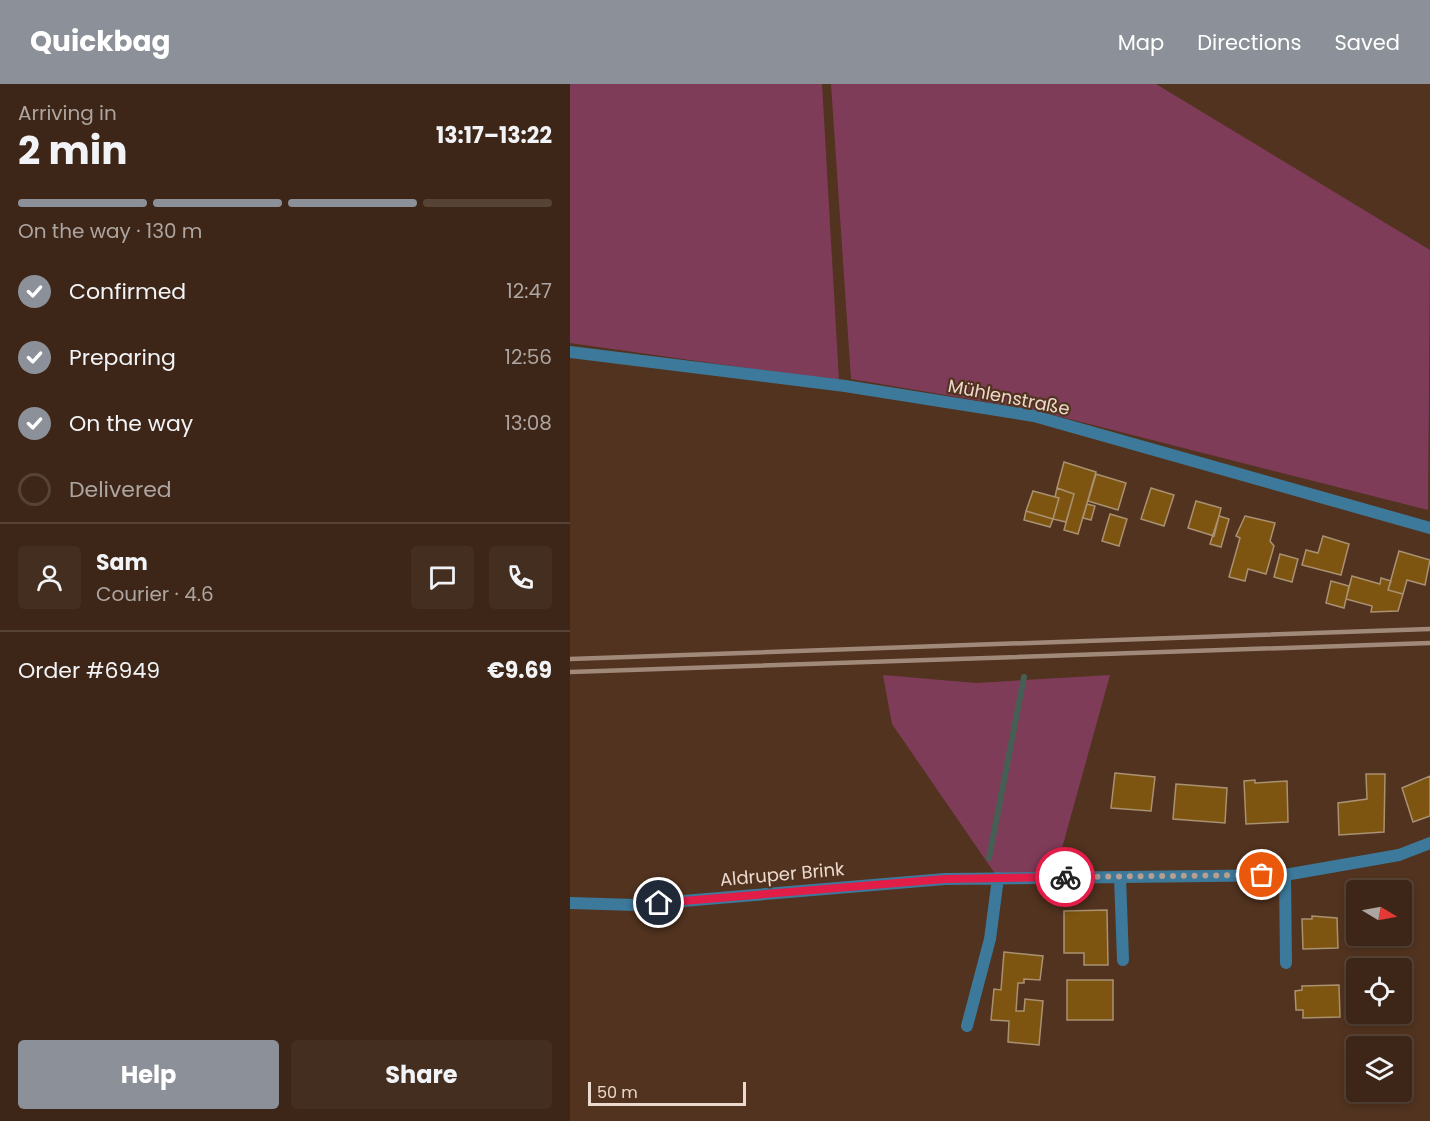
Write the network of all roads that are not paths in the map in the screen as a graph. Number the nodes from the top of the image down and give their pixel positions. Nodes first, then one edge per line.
1 (570, 352) edge
2 (1430, 528) edge
3 (1430, 843) edge
4 (1285, 875) junction
5 (1120, 877) junction
6 (998, 878) junction
7 (570, 903) edge
8 (1123, 960) dead end
9 (1286, 963) dead end
10 (968, 1026) dead end

1 - 2 street, Mühlenstraße
3 - 4 street, Aldruper Brink
4 - 5 street, Aldruper Brink
4 - 9 street
5 - 6 street, Aldruper Brink
5 - 8 street
6 - 7 street, Aldruper Brink
6 - 10 street

